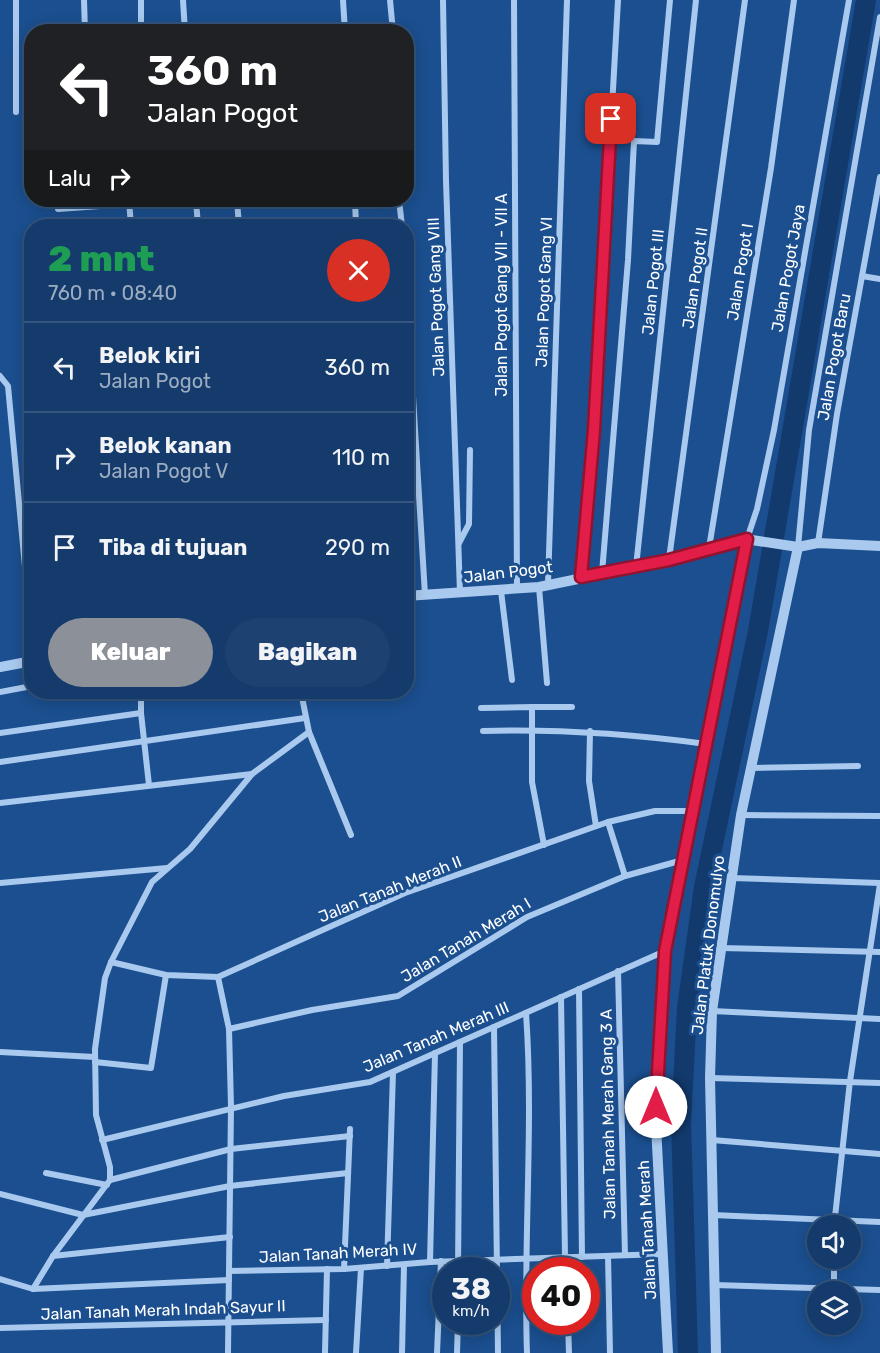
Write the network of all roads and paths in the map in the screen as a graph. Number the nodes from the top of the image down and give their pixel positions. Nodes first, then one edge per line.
1 (16, 0) edge
2 (84, 0) edge
3 (141, 0) edge
4 (183, 0) edge
5 (343, 0) edge
6 (390, 0) edge
7 (443, 0) edge
8 (514, 0) edge
9 (567, 0) edge
10 (618, 0) edge
11 (670, 0) edge
12 (696, 0) edge
13 (745, 0) edge
14 (794, 0) edge
15 (849, 0) edge
16 (880, 17) edge
17 (85, 24) edge
18 (141, 24) edge
19 (184, 24) edge
20 (344, 24) edge
21 (392, 24) edge
22 (16, 112) dead end
23 (880, 177) edge
24 (70, 207) edge
25 (58, 208) dead end
26 (871, 232) junction
27 (880, 234) edge
28 (862, 276) junction
29 (880, 279) edge
30 (0, 376) edge
31 (414, 413) edge
32 (470, 450) dead end
33 (750, 539) junction
34 (818, 543) junction
35 (458, 544) junction
36 (880, 546) edge
37 (796, 547) junction
38 (709, 548) junction
39 (24, 552) edge
40 (669, 560) junction
41 (636, 567) junction
42 (602, 573) junction
43 (581, 577) junction
44 (543, 585) junction
45 (517, 589) junction
46 (501, 591) junction
47 (460, 594) junction
48 (425, 595) junction
49 (414, 596) edge
50 (24, 662) edge
51 (0, 667) edge
52 (512, 680) dead end
53 (547, 682) dead end
54 (24, 688) edge
55 (0, 692) edge
56 (141, 699) edge
57 (302, 699) edge
58 (532, 707) junction
59 (572, 707) dead end
60 (481, 708) dead end
61 (141, 713) junction
62 (305, 718) junction
63 (531, 730) junction
64 (483, 731) dead end
65 (590, 731) junction
66 (0, 732) edge
67 (309, 732) junction
68 (143, 741) junction
69 (706, 744) junction
70 (0, 762) edge
71 (858, 766) dead end
72 (751, 768) junction
73 (252, 774) junction
74 (148, 785) junction
75 (0, 803) edge
76 (693, 811) junction
77 (741, 815) junction
78 (880, 816) edge
79 (609, 822) junction
80 (596, 826) junction
81 (351, 835) dead end
82 (544, 845) junction
83 (682, 860) junction
84 (168, 868) junction
85 (625, 876) junction
86 (730, 878) junction
87 (0, 883) edge
88 (880, 884) edge
89 (721, 948) junction
90 (665, 951) junction
91 (869, 951) junction
92 (880, 952) edge
93 (111, 962) junction
94 (618, 971) junction
95 (166, 975) junction
96 (218, 977) junction
97 (579, 989) junction
98 (561, 997) junction
99 (712, 1011) junction
100 (526, 1013) junction
101 (859, 1018) junction
102 (880, 1019) edge
103 (494, 1027) junction
104 (229, 1029) junction
105 (460, 1042) junction
106 (0, 1052) edge
107 (435, 1053) junction
108 (95, 1059) junction
109 (393, 1072) junction
110 (710, 1078) junction
111 (850, 1081) junction
112 (880, 1083) edge
113 (231, 1107) junction
114 (102, 1140) junction
115 (712, 1140) junction
116 (231, 1149) junction
117 (842, 1151) junction
118 (880, 1154) edge
119 (46, 1173) dead end
120 (348, 1173) junction
121 (108, 1183) junction
122 (230, 1186) junction
123 (0, 1194) edge
124 (83, 1215) junction
125 (713, 1215) junction
126 (835, 1215) edge
127 (807, 1221) edge
128 (861, 1222) edge
129 (880, 1222) edge
130 (230, 1237) junction
131 (664, 1254) junction
132 (625, 1255) junction
133 (54, 1256) junction
134 (608, 1256) junction
135 (458, 1257) edge
136 (497, 1257) edge
137 (525, 1257) edge
138 (566, 1257) edge
139 (582, 1257) joint
140 (430, 1262) joint
141 (404, 1265) junction
142 (387, 1266) junction
143 (360, 1268) junction
144 (327, 1269) junction
145 (344, 1269) junction
146 (229, 1271) junction
147 (0, 1279) edge
148 (229, 1280) junction
149 (714, 1286) junction
150 (807, 1288) edge
151 (33, 1289) junction
152 (861, 1289) edge
153 (880, 1290) edge
154 (326, 1320) junction
155 (229, 1321) junction
156 (0, 1328) edge
157 (438, 1335) edge
158 (458, 1335) edge
159 (498, 1335) edge
160 (527, 1335) edge
161 (568, 1335) edge
162 (228, 1353) edge
163 (325, 1353) edge
164 (356, 1353) edge
165 (402, 1353) edge
166 (437, 1353) edge
167 (458, 1353) edge
168 (498, 1353) edge
169 (527, 1353) edge
170 (569, 1353) edge
171 (610, 1353) edge
172 (668, 1353) edge
173 (716, 1353) edge

1 - 22 street
2 - 17 street
3 - 18 street
4 - 19 street
5 - 20 street
6 - 21 street
7 - 35 street, Jalan Pogot Gang VIII
8 - 45 street, Jalan Pogot Gang VII - VII A
9 - 44 street, Jalan Pogot Gang VI
10 - 43 street
11 - 42 street
12 - 41 street, Jalan Pogot III
13 - 40 street, Jalan Pogot II
14 - 38 street, Jalan Pogot I
15 - 33 street, Jalan Pogot Jaya
16 - 37 street
23 - 26 street, Jalan Pogot Baru
24 - 25 street
26 - 27 street
26 - 28 street, Jalan Pogot Baru
28 - 29 street
28 - 34 street, Jalan Pogot Baru
30 - 39 street
31 - 48 street
32 - 35 street
33 - 37 street
33 - 38 street, Jalan Pogot
33 - 69 street, Jalan Tanah Merah
34 - 36 street
34 - 37 street
35 - 47 street, Jalan Pogot Gang VIII
37 - 72 street, Jalan Platuk Donomulyo
38 - 40 street, Jalan Pogot
40 - 41 street, Jalan Pogot
41 - 42 street, Jalan Pogot
42 - 43 street, Jalan Pogot
43 - 44 street, Jalan Pogot
44 - 45 street, Jalan Pogot
44 - 53 street, Jalan Pogot Gang VI
45 - 46 street, Jalan Pogot
46 - 47 street, Jalan Pogot
46 - 52 street
47 - 48 street, Jalan Pogot
48 - 49 street, Jalan Pogot
50 - 51 street
54 - 55 street
56 - 61 street
57 - 62 street
58 - 59 street
58 - 60 street
58 - 63 street
61 - 66 street
61 - 68 street
62 - 67 street
62 - 68 street
63 - 64 street
63 - 65 street
63 - 82 street
65 - 69 street
65 - 80 street
67 - 73 street
67 - 81 street
68 - 70 street
68 - 74 street
69 - 76 street, Jalan Tanah Merah
71 - 72 street
72 - 77 street, Jalan Platuk Donomulyo
73 - 74 street
73 - 84 street
74 - 75 street
76 - 79 street, Jalan Tanah Merah II
76 - 83 street, Jalan Tanah Merah
77 - 78 street
77 - 86 street, Jalan Platuk Donomulyo
79 - 80 street, Jalan Tanah Merah II
79 - 85 street
80 - 82 street, Jalan Tanah Merah II
82 - 96 street, Jalan Tanah Merah II
83 - 85 street, Jalan Tanah Merah I
83 - 90 street, Jalan Tanah Merah
84 - 87 street
84 - 93 street
85 - 104 street, Jalan Tanah Merah I
86 - 88 street
86 - 89 street, Jalan Platuk Donomulyo
88 - 91 street
89 - 91 street
89 - 99 street, Jalan Platuk Donomulyo
90 - 94 street, Jalan Tanah Merah III
90 - 131 street, Jalan Tanah Merah
91 - 92 street
91 - 101 street
93 - 95 street, Jalan Tanah Merah II
93 - 108 street
94 - 97 street, Jalan Tanah Merah III
94 - 132 street, Jalan Tanah Merah Gang 3 A
95 - 96 street, Jalan Tanah Merah II
95 - 108 street
96 - 104 street
97 - 98 street, Jalan Tanah Merah III
97 - 139 street
98 - 100 street, Jalan Tanah Merah III
98 - 138 street
99 - 101 street
99 - 110 street, Jalan Platuk Donomulyo
100 - 103 street, Jalan Tanah Merah III
100 - 137 street
101 - 102 street
101 - 111 street
103 - 105 street, Jalan Tanah Merah III
103 - 136 street
104 - 113 street
105 - 107 street, Jalan Tanah Merah III
105 - 135 street
106 - 108 street
107 - 109 street, Jalan Tanah Merah III
107 - 140 street
108 - 114 street
109 - 113 street, Jalan Tanah Merah III
109 - 142 street
110 - 111 street
110 - 115 street, Jalan Platuk Donomulyo
111 - 112 street
111 - 117 street
113 - 114 street, Jalan Tanah Merah III
113 - 116 street
114 - 121 street
115 - 117 street
115 - 125 street, Jalan Platuk Donomulyo
116 - 120 street
116 - 121 street
116 - 122 street
117 - 118 street
117 - 126 street
119 - 121 street
120 - 122 street
120 - 145 street
121 - 124 street
122 - 124 street
122 - 130 street
123 - 124 street
124 - 133 street
125 - 127 street
125 - 149 street, Jalan Platuk Donomulyo
128 - 129 street
130 - 133 street
130 - 146 street
131 - 132 street, Jalan Tanah Merah IV
131 - 172 street, Jalan Tanah Merah
132 - 134 street, Jalan Tanah Merah IV
133 - 151 street
134 - 139 street, Jalan Tanah Merah IV
134 - 171 street
140 - 141 street, Jalan Tanah Merah IV
141 - 142 street, Jalan Tanah Merah IV
141 - 165 street
142 - 143 street, Jalan Tanah Merah IV
143 - 145 street, Jalan Tanah Merah IV
143 - 164 street
144 - 145 street, Jalan Tanah Merah IV
144 - 146 street, Jalan Tanah Merah IV
144 - 154 street
146 - 148 street
147 - 151 street
148 - 151 street
148 - 155 street
149 - 150 street
149 - 173 street, Jalan Platuk Donomulyo
152 - 153 street
154 - 155 street, Jalan Tanah Merah Indah Sayur II
154 - 163 street
155 - 156 street, Jalan Tanah Merah Indah Sayur II
155 - 162 street
157 - 166 street
158 - 167 street
159 - 168 street
160 - 169 street
161 - 170 street

